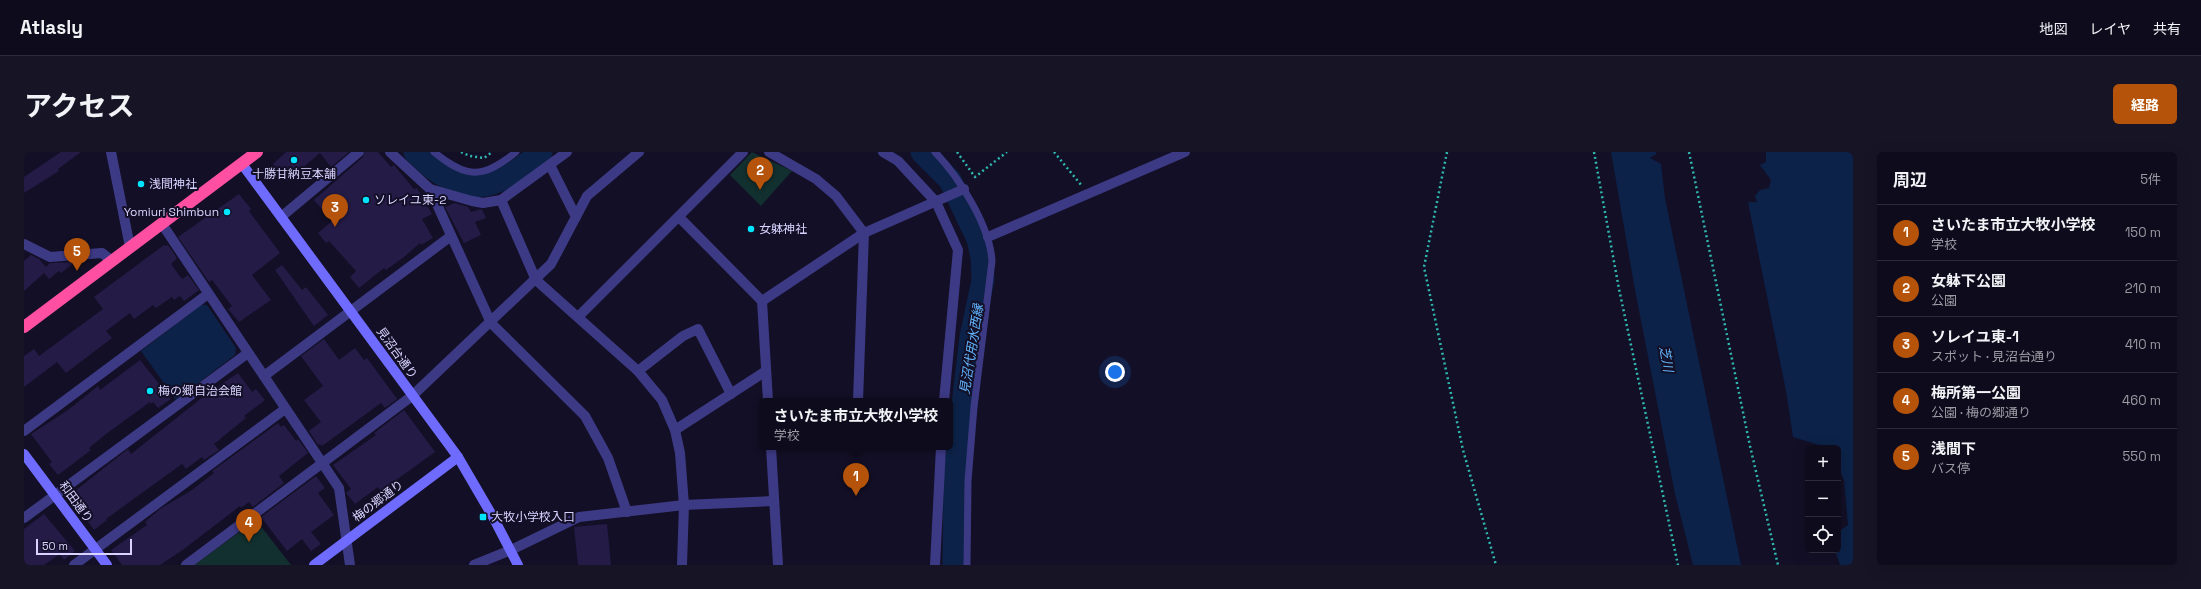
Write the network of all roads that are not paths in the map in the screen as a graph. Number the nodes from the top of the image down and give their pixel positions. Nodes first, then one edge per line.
1 (111, 152) edge
2 (257, 152) edge
3 (359, 152) edge
4 (390, 152) edge
5 (434, 152) edge
6 (516, 152) edge
7 (567, 152) edge
8 (639, 152) edge
9 (743, 152) edge
10 (769, 152) edge
11 (883, 152) edge
12 (935, 152) edge
13 (1185, 152) edge
14 (242, 164) junction
15 (550, 166) junction
16 (430, 189) junction
17 (964, 189) junction
18 (501, 200) junction
19 (936, 202) junction
20 (281, 217) junction
21 (576, 217) junction
22 (679, 217) junction
23 (162, 224) junction
24 (864, 233) junction
25 (451, 236) junction
26 (988, 237) junction
27 (24, 244) edge
28 (130, 247) junction
29 (112, 261) junction
30 (536, 280) junction
31 (208, 294) junction
32 (762, 301) junction
33 (350, 311) junction
34 (578, 318) junction
35 (491, 323) junction
36 (24, 327) edge
37 (248, 353) junction
38 (638, 371) junction
39 (766, 371) junction
40 (264, 376) junction
41 (731, 394) junction
42 (412, 396) junction
43 (768, 398) edge
44 (858, 398) edge
45 (944, 398) edge
46 (286, 409) junction
47 (675, 430) junction
48 (24, 431) edge
49 (770, 450) edge
50 (941, 450) edge
51 (24, 454) edge
52 (458, 457) junction
53 (322, 463) junction
54 (55, 496) junction
55 (774, 501) junction
56 (684, 505) junction
57 (627, 512) junction
58 (24, 518) edge
59 (347, 542) junction
60 (95, 550) junction
61 (511, 550) junction
62 (74, 565) edge
63 (106, 565) edge
64 (186, 565) edge
65 (314, 565) edge
66 (350, 565) edge
67 (474, 565) edge
68 (518, 565) edge
69 (682, 565) edge
70 (778, 565) edge
71 (934, 565) edge
72 (967, 565) edge

1 - 28 street
2 - 14 highway
3 - 20 street
4 - 16 street
5 - 6 lane
7 - 15 street
8 - 21 street
9 - 22 street
10 - 24 street
11 - 19 street
12 - 17 lane
13 - 26 street
14 - 20 street, 見沼台通り
14 - 23 highway
15 - 18 street
15 - 21 street
16 - 18 street
16 - 25 street
17 - 19 street
17 - 26 lane
18 - 30 street
19 - 24 street
19 - 45 street
20 - 33 street, 見沼台通り
21 - 30 street
22 - 32 street
22 - 34 street
23 - 28 highway
23 - 31 street
24 - 32 street
24 - 44 street
25 - 33 street
25 - 35 street
26 - 72 lane
27 - 29 street
28 - 29 highway
29 - 36 highway
30 - 34 street
30 - 35 street
31 - 37 street
31 - 48 street
32 - 39 street
33 - 40 street
33 - 42 street, 見沼台通り
34 - 38 street
35 - 42 street
35 - 57 street
37 - 40 street
37 - 54 street
38 - 41 street
38 - 47 street
39 - 41 street
39 - 43 street
40 - 46 street
41 - 47 street
42 - 52 street, 見沼台通り
42 - 53 street
46 - 53 street
46 - 60 street
47 - 56 street
49 - 55 street
50 - 71 street
51 - 54 street, 和田通り
52 - 59 street, 梅の郷通り
52 - 61 street, 見沼台通り
53 - 59 street
53 - 64 street
54 - 58 street
54 - 60 street, 和田通り
55 - 56 street
55 - 70 street
56 - 57 street
56 - 69 street
57 - 61 street
59 - 65 street, 梅の郷通り
59 - 66 street
60 - 62 street
60 - 63 street, 和田通り
61 - 67 street
61 - 68 street, 見沼台通り

